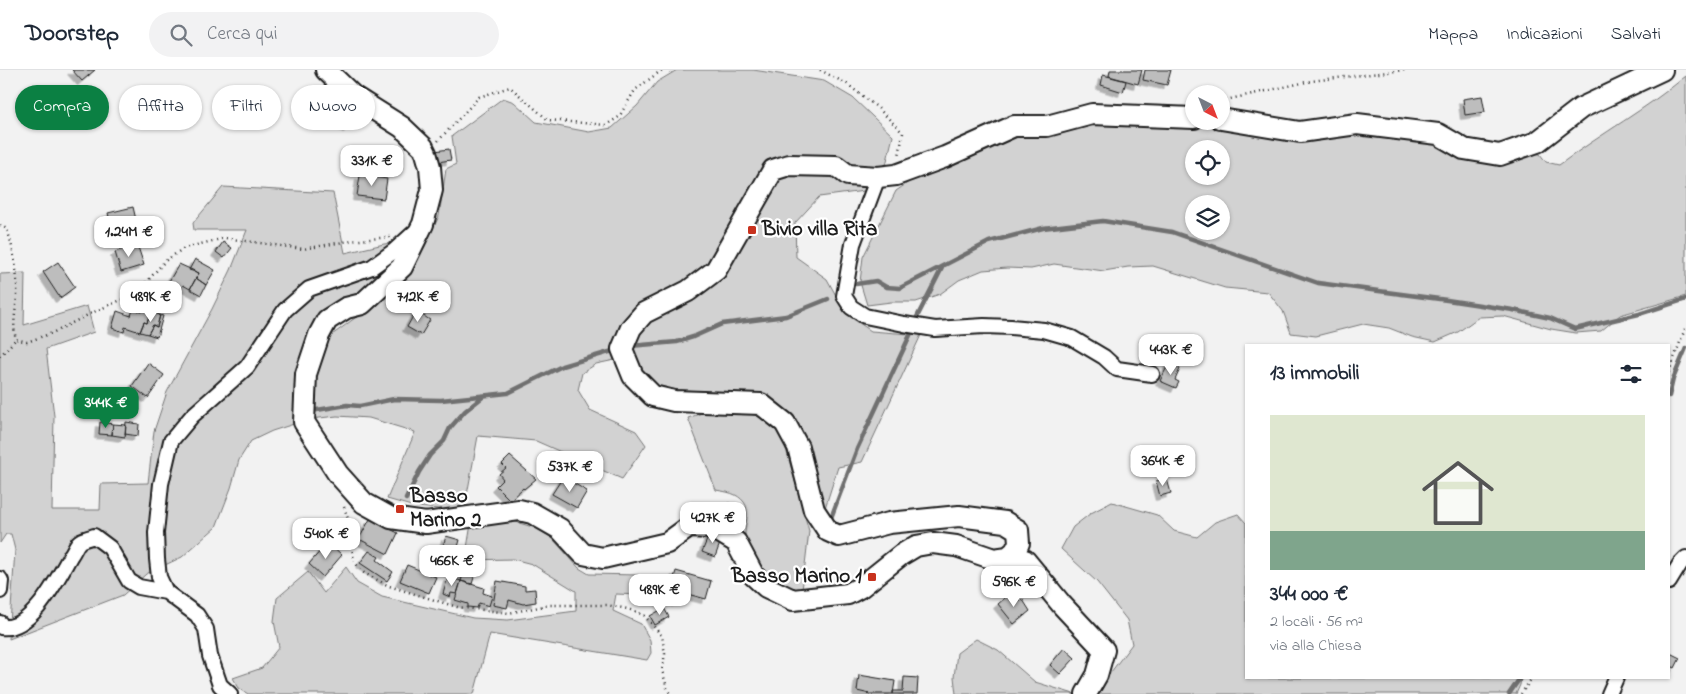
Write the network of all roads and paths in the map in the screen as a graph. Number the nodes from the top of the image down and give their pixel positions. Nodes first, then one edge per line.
1 (326, 70) edge
2 (662, 70) edge
3 (820, 70) edge
4 (1405, 70) edge
5 (1662, 70) edge
6 (1230, 99) edge
7 (1185, 118) edge
8 (1230, 120) edge
9 (426, 153) junction
10 (887, 176) junction
11 (423, 224) junction
12 (0, 225) edge
13 (390, 237) dead end
14 (1686, 326) edge
15 (16, 339) junction
16 (0, 356) edge
17 (1670, 369) edge
18 (1152, 374) dead end
19 (342, 502) dead end
20 (1008, 557) junction
21 (1686, 558) edge
22 (0, 579) edge
23 (1670, 580) edge
24 (0, 591) edge
25 (166, 592) junction
26 (0, 623) edge
27 (1531, 679) edge
28 (1616, 679) edge
29 (230, 694) edge
30 (671, 694) edge
31 (1086, 694) edge
32 (1521, 694) edge
33 (1609, 694) edge

1 - 9 street
2 - 9 path
3 - 10 path
4 - 6 path
5 - 8 street
7 - 10 street
9 - 11 street
10 - 18 street
10 - 20 street
11 - 20 street
11 - 25 street
12 - 15 path
13 - 15 path
14 - 17 path
15 - 16 path
19 - 30 path
20 - 31 street
21 - 23 street
22 - 24 street
25 - 26 street
25 - 29 street
27 - 32 path
28 - 33 street

